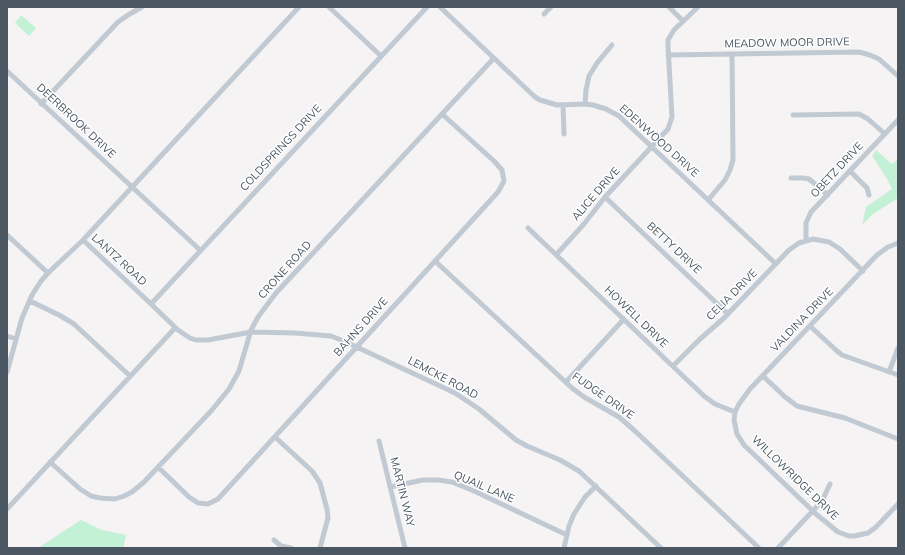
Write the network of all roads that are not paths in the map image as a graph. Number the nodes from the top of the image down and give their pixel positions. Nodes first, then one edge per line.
1 (142, 7) edge
2 (300, 7) edge
3 (329, 7) edge
4 (427, 7) edge
5 (440, 7) edge
6 (551, 7) edge
7 (669, 7) edge
8 (698, 7) edge
9 (544, 14) dead end
10 (683, 21) junction
11 (612, 45) dead end
12 (732, 54) junction
13 (668, 55) junction
14 (381, 56) junction
15 (494, 58) junction
16 (7, 71) edge
17 (898, 76) edge
18 (41, 104) junction
19 (585, 104) junction
20 (563, 105) junction
21 (442, 114) junction
22 (793, 115) dead end
23 (898, 120) edge
24 (564, 134) dead end
25 (885, 134) junction
26 (652, 147) junction
27 (850, 171) junction
28 (791, 178) dead end
29 (133, 186) junction
30 (828, 195) junction
31 (869, 195) dead end
32 (605, 197) junction
33 (708, 200) junction
34 (528, 228) dead end
35 (7, 236) edge
36 (83, 240) junction
37 (806, 240) junction
38 (898, 243) edge
39 (200, 250) junction
40 (556, 255) junction
41 (436, 261) junction
42 (776, 264) junction
43 (863, 271) junction
44 (48, 273) junction
45 (30, 301) junction
46 (151, 304) junction
47 (728, 314) junction
48 (624, 319) junction
49 (810, 326) junction
50 (175, 328) junction
51 (251, 332) junction
52 (7, 336) edge
53 (16, 339) junction
54 (357, 346) junction
55 (898, 348) edge
56 (673, 366) junction
57 (7, 372) edge
58 (889, 372) junction
59 (898, 375) edge
60 (130, 376) junction
61 (763, 376) junction
62 (566, 382) junction
63 (735, 412) junction
64 (275, 437) junction
65 (898, 439) edge
66 (379, 441) dead end
67 (50, 462) junction
68 (158, 467) junction
69 (830, 484) dead end
70 (596, 486) junction
71 (390, 487) junction
72 (898, 504) edge
73 (7, 509) edge
74 (813, 511) junction
75 (567, 535) junction
76 (274, 540) dead end
77 (292, 548) edge
78 (320, 548) edge
79 (405, 548) edge
80 (564, 548) edge
81 (661, 548) edge
82 (759, 548) edge
83 (778, 548) edge

1 - 18 street
2 - 29 street, LANTZ ROAD
3 - 14 street
4 - 14 street, COLDSPRINGS DRIVE
5 - 15 street, EDENWOOD DRIVE
6 - 9 street
7 - 10 street
8 - 10 street, ALICE DRIVE
10 - 13 street, ALICE DRIVE
11 - 19 street
12 - 13 street, MEADOW MOOR DRIVE
12 - 17 street, MEADOW MOOR DRIVE
12 - 33 street
13 - 26 street, ALICE DRIVE
14 - 39 street, COLDSPRINGS DRIVE
15 - 20 street, EDENWOOD DRIVE
15 - 21 street, CRONE ROAD
16 - 18 street, DEERBROOK DRIVE
18 - 29 street, DEERBROOK DRIVE
19 - 20 street, EDENWOOD DRIVE
19 - 26 street, EDENWOOD DRIVE
20 - 24 street
21 - 41 street, BAHNS DRIVE
21 - 51 street, CRONE ROAD
22 - 25 street
23 - 25 street, OBETZ DRIVE
25 - 27 street, OBETZ DRIVE
26 - 32 street, ALICE DRIVE
26 - 33 street, EDENWOOD DRIVE
27 - 30 street, OBETZ DRIVE
27 - 31 street
28 - 30 street
29 - 36 street, LANTZ ROAD
29 - 39 street, DEERBROOK DRIVE
30 - 37 street, OBETZ DRIVE
32 - 40 street, ALICE DRIVE
32 - 47 street, BETTY DRIVE
33 - 42 street, EDENWOOD DRIVE
34 - 40 street, HOWELL DRIVE
35 - 44 street
36 - 44 street
36 - 46 street, LANTZ ROAD
37 - 42 street, CELIA DRIVE
37 - 43 street
38 - 43 street, VALDINA DRIVE
39 - 46 street, COLDSPRINGS DRIVE
40 - 48 street, HOWELL DRIVE
41 - 54 street, BAHNS DRIVE
41 - 62 street, FUDGE DRIVE
42 - 47 street, CELIA DRIVE
43 - 49 street, VALDINA DRIVE
44 - 45 street
45 - 53 street
45 - 60 street
46 - 50 street, LANTZ ROAD
47 - 56 street, CELIA DRIVE
48 - 56 street, HOWELL DRIVE
48 - 62 street
49 - 58 street
49 - 61 street, VALDINA DRIVE
50 - 51 street, LEMCKE ROAD
50 - 60 street
51 - 54 street, LEMCKE ROAD
51 - 68 street, CRONE ROAD
52 - 53 street
53 - 57 street
54 - 64 street, BAHNS DRIVE
54 - 70 street, LEMCKE ROAD
55 - 58 street
56 - 63 street, HOWELL DRIVE
58 - 59 street
60 - 67 street
61 - 63 street, VALDINA DRIVE
61 - 65 street
62 - 82 street, FUDGE DRIVE
63 - 74 street, WILLOWRIDGE DRIVE
64 - 68 street, BAHNS DRIVE
64 - 78 street
66 - 71 street, MARTIN WAY
67 - 68 street, CRONE ROAD
67 - 73 street
69 - 74 street
70 - 75 street
70 - 81 street, LEMCKE ROAD
71 - 75 street, QUAIL LANE
71 - 79 street, MARTIN WAY
72 - 74 street, WILLOWRIDGE DRIVE
74 - 83 street
75 - 80 street
76 - 77 street

